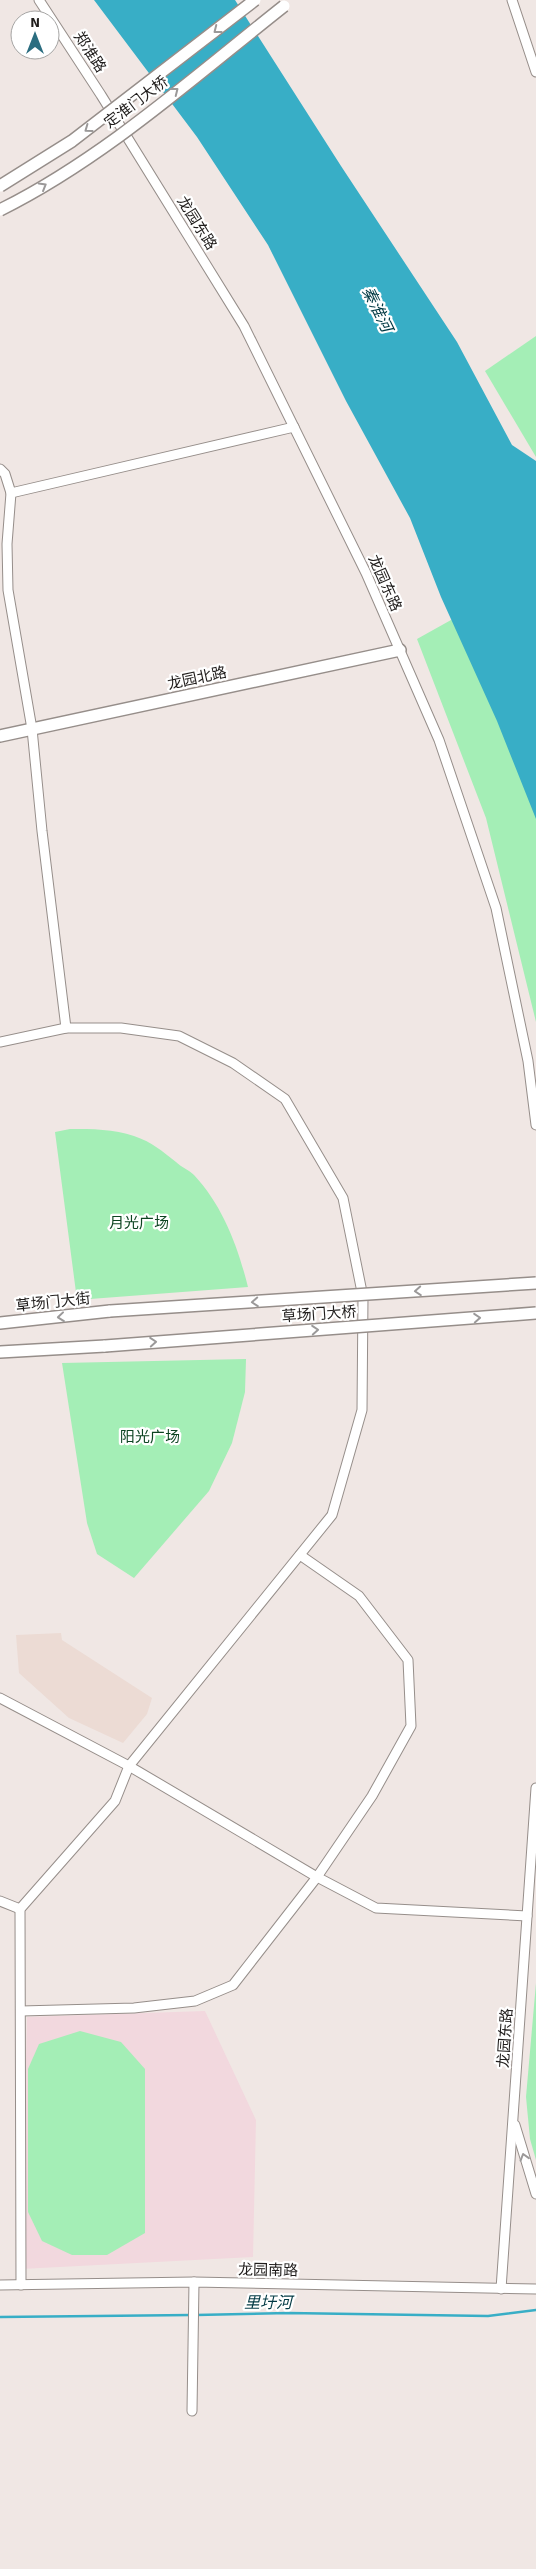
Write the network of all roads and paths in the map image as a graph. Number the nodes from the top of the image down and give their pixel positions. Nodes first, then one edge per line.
1 (39, 0) edge
2 (255, 0) edge
3 (512, 0) edge
4 (287, 3) edge
5 (536, 72) edge
6 (101, 95) joint
7 (0, 186) edge
8 (0, 210) edge
9 (294, 428) junction
10 (0, 469) edge
11 (11, 493) junction
12 (400, 650) junction
13 (32, 729) junction
14 (0, 736) edge
15 (66, 1028) junction
16 (0, 1042) edge
17 (536, 1125) edge
18 (536, 1283) edge
19 (110, 1311) joint
20 (536, 1313) edge
21 (0, 1323) edge
22 (0, 1352) edge
23 (300, 1555) junction
24 (0, 1698) edge
25 (129, 1766) junction
26 (536, 1788) edge
27 (317, 1877) junction
28 (0, 1901) edge
29 (20, 1909) junction
30 (527, 1916) junction
31 (21, 2011) junction
32 (513, 2120) junction
33 (536, 2194) edge
34 (194, 2282) junction
35 (0, 2285) edge
36 (21, 2285) junction
37 (501, 2289) junction
38 (536, 2289) edge
39 (192, 2411) dead end

1 - 6 street, 郑淮路
2 -> 7 main road, 定淮门大桥, bridge
3 - 5 street
8 -> 4 main road, 定淮门大桥, bridge
6 - 9 street, 龙园东路
9 - 11 street
9 - 12 street, 龙园东路
10 - 11 street
11 - 13 street
12 - 13 main road, 龙园北路
12 - 17 street, 龙园东路
13 - 14 main road, 龙园北路
13 - 15 street
15 - 16 street
15 - 23 street
18 -> 19 main road, 草场门大桥, bridge
19 -> 21 main road, 草场门大街
22 -> 20 main road, 草场门大桥, bridge
23 - 25 street
23 - 27 street
24 - 25 street
25 - 27 street
25 - 29 street
26 - 30 street, 龙园东路
27 - 30 street
27 - 31 street
28 - 29 street
29 - 31 street
30 - 32 street, 龙园东路
31 - 36 street
33 -> 32 street
32 - 37 street, 龙园东路
34 - 36 street, 龙园南路
34 - 37 street, 龙园南路
34 - 39 street
35 - 36 street, 龙园南路
37 - 38 street, 龙园南路

